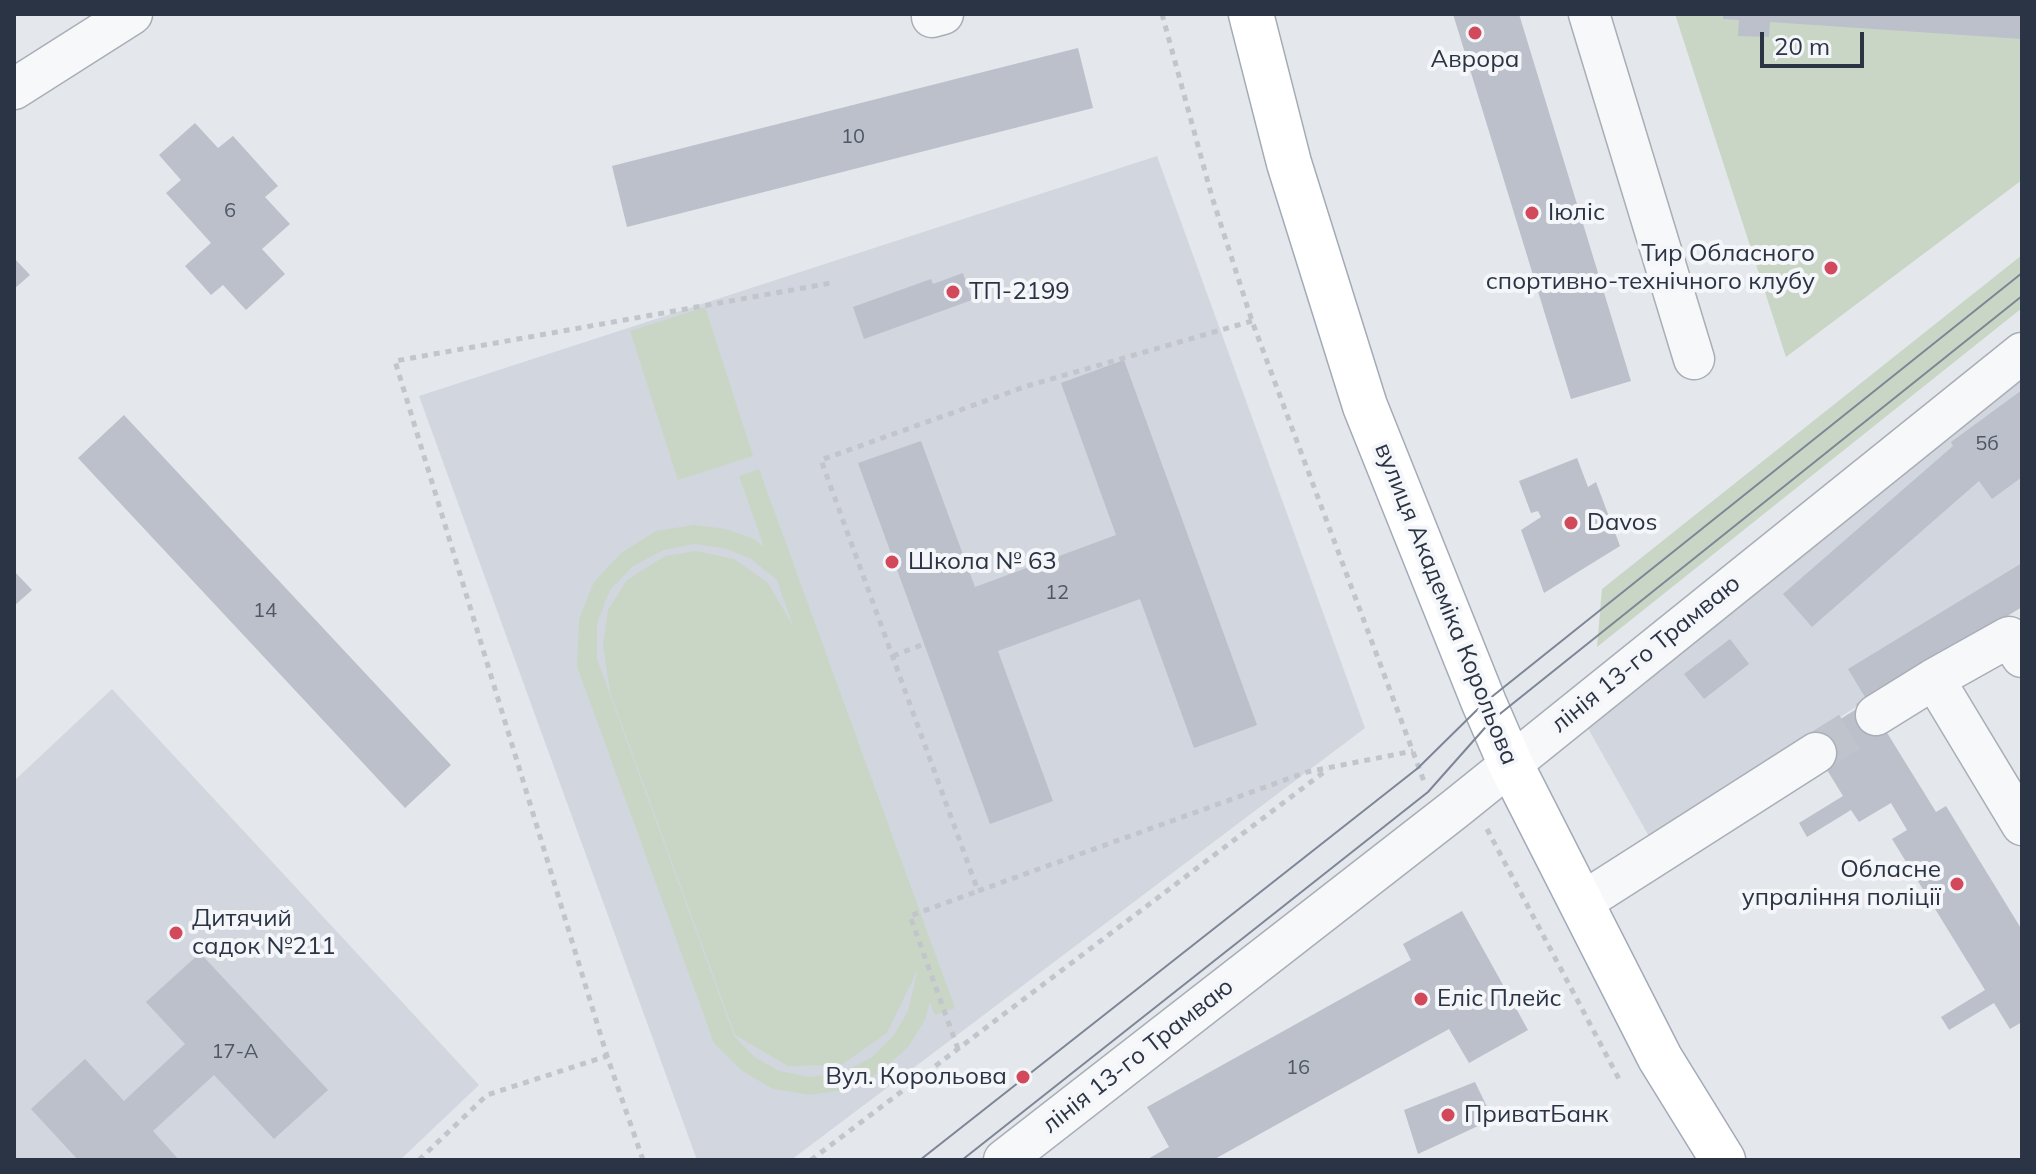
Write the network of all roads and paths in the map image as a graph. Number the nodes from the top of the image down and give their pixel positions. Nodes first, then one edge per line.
1 (132, 14) edge
2 (932, 14) edge
3 (943, 14) edge
4 (1162, 14) edge
5 (1251, 14) edge
6 (1589, 14) edge
7 (14, 89) edge
8 (831, 283) dead end
9 (1252, 321) junction
10 (2022, 353) edge
11 (1694, 359) dead end
12 (924, 644) dead end
13 (893, 656) junction
14 (2022, 657) edge
15 (1934, 679) junction
16 (1876, 715) tunnel mouth
17 (1816, 753) tunnel mouth
18 (1510, 763) junction
19 (1329, 769) junction
20 (2022, 825) edge
21 (1489, 830) dead end
22 (978, 891) junction
23 (1581, 903) junction
24 (958, 1049) junction
25 (607, 1056) junction
26 (1619, 1079) dead end
27 (419, 1160) edge
28 (643, 1160) edge
29 (811, 1160) edge
30 (1004, 1160) edge
31 (1723, 1160) edge

1 - 7 street
2 - 3 street
4 - 9 path
5 - 18 main road, вулиця Академіка Корольова
6 - 11 street
8 - 25 path
9 - 13 path
9 - 19 path
10 - 18 street, лінія 13-го Трамваю
12 - 13 path
13 - 22 path
14 - 15 street
15 - 16 street
15 - 20 street
17 - 23 street
18 - 23 main road, вулиця Академіка Корольова
18 - 30 street, лінія 13-го Трамваю
19 - 22 path
19 - 24 path
21 - 26 path
22 - 24 path
23 - 31 main road, вулиця Академіка Корольова
24 - 29 path
25 - 27 path
25 - 28 path

